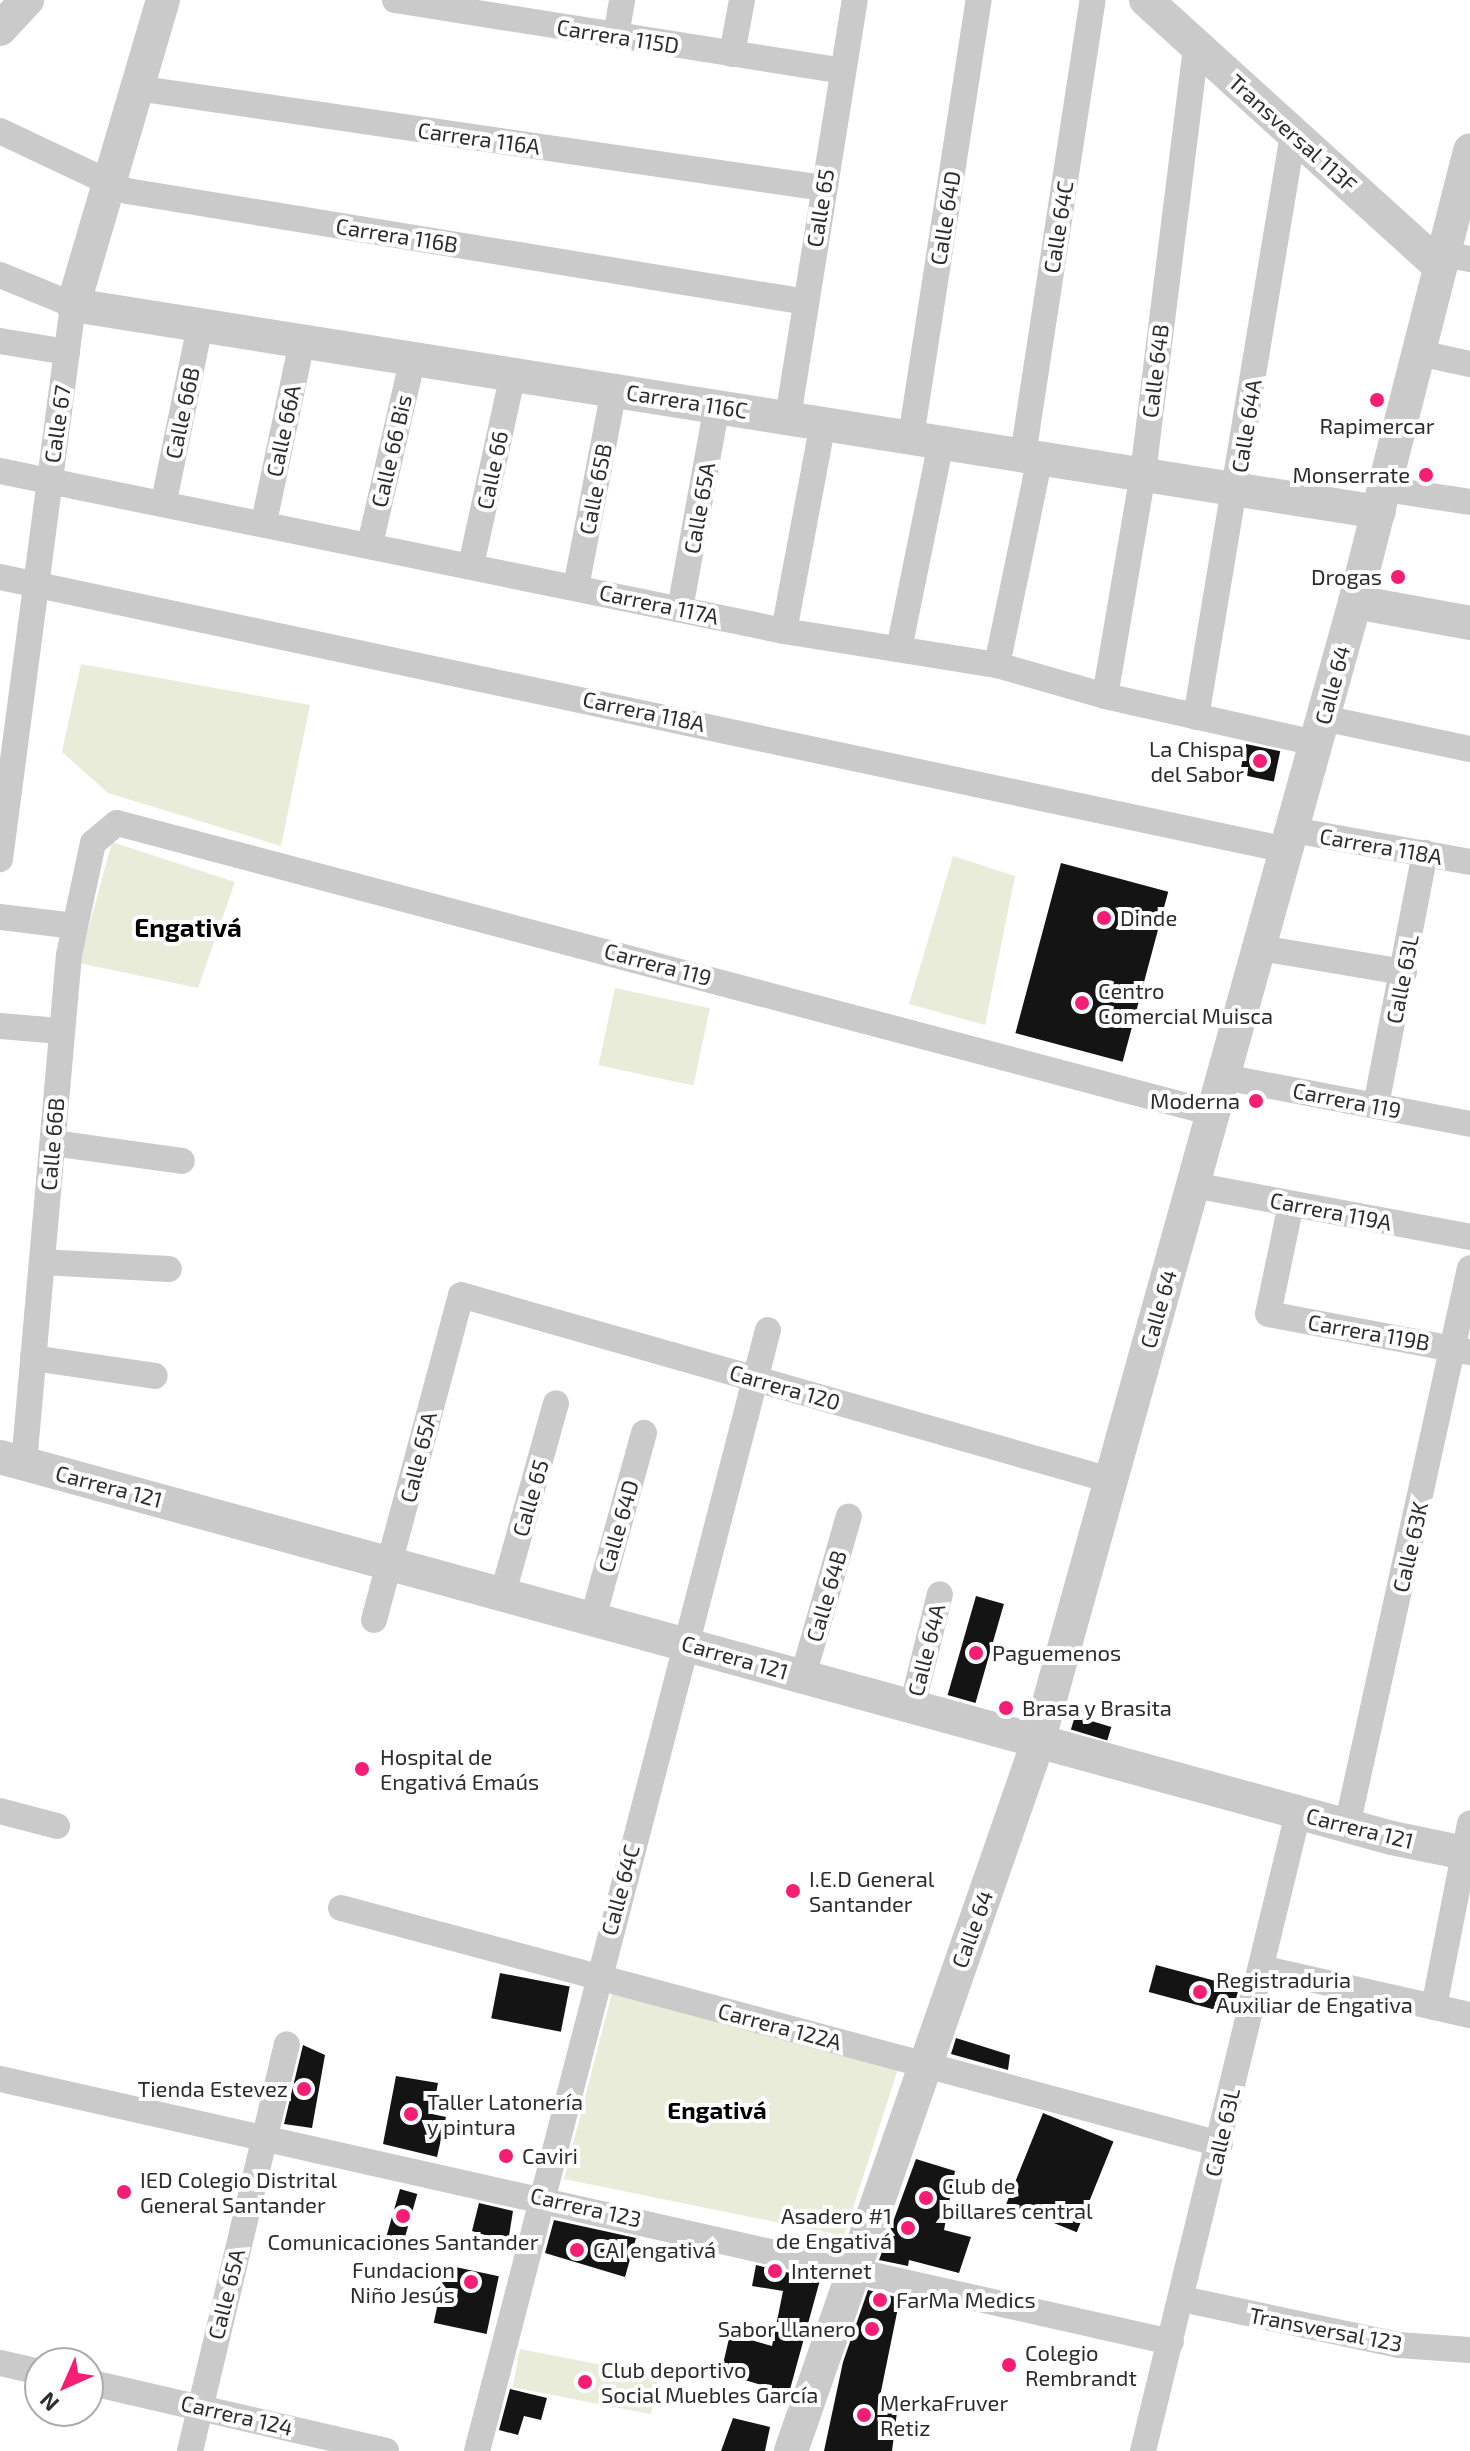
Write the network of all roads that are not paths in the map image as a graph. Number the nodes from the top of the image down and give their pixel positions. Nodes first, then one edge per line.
1 (27, 0) edge
2 (163, 0) edge
3 (395, 0) edge
4 (622, 0) edge
5 (742, 0) edge
6 (855, 0) edge
7 (979, 0) edge
8 (1093, 0) edge
9 (1146, 0) edge
10 (0, 29) edge
11 (616, 35) junction
12 (1196, 46) junction
13 (732, 54) junction
14 (841, 71) junction
15 (136, 88) junction
16 (0, 131) edge
17 (1293, 134) junction
18 (1470, 150) edge
19 (106, 186) junction
20 (823, 188) junction
21 (1451, 260) edge
22 (0, 275) edge
23 (806, 302) junction
24 (73, 305) junction
25 (200, 325) junction
26 (0, 341) edge
27 (302, 341) junction
28 (67, 352) junction
29 (1419, 353) junction
30 (413, 358) junction
31 (1470, 364) edge
32 (513, 374) junction
33 (614, 390) junction
34 (717, 406) junction
35 (788, 417) junction
36 (823, 423) junction
37 (926, 439) junction
38 (1031, 456) junction
39 (0, 471) edge
40 (1143, 473) junction
41 (50, 477) junction
42 (1236, 488) junction
43 (1382, 500) junction
44 (164, 501) junction
45 (1470, 502) edge
46 (264, 522) junction
47 (370, 544) junction
48 (471, 565) junction
49 (0, 577) edge
50 (37, 580) junction
51 (576, 587) junction
52 (1355, 602) junction
53 (680, 609) junction
54 (1470, 623) edge
55 (784, 631) junction
56 (899, 649) junction
57 (997, 665) junction
58 (11, 696) edge
59 (1105, 696) junction
60 (1196, 717) junction
61 (1320, 730) junction
62 (1470, 749) edge
63 (4, 799) edge
64 (104, 831) joint
65 (1290, 840) junction
66 (1425, 853) junction
67 (0, 859) edge
68 (1470, 862) edge
69 (0, 917) edge
70 (74, 926) junction
71 (1260, 948) junction
72 (1404, 972) junction
73 (0, 1026) edge
74 (60, 1031) junction
75 (1224, 1077) junction
76 (1376, 1105) junction
77 (1213, 1113) junction
78 (1470, 1124) edge
79 (53, 1143) junction
80 (182, 1161) dead end
81 (1193, 1185) junction
82 (1291, 1204) junction
83 (1470, 1237) edge
84 (42, 1262) junction
85 (1470, 1268) edge
86 (169, 1269) dead end
87 (461, 1295) joint
88 (768, 1330) dead end
89 (1462, 1350) edge
90 (33, 1358) junction
91 (155, 1376) dead end
92 (755, 1378) junction
93 (556, 1403) dead end
94 (644, 1433) dead end
95 (12, 1460) edge
96 (1110, 1480) junction
97 (849, 1516) dead end
98 (390, 1563) junction
99 (503, 1593) junction
100 (940, 1594) dead end
101 (593, 1618) junction
102 (374, 1620) dead end
103 (685, 1643) junction
104 (803, 1676) junction
105 (912, 1707) junction
106 (1038, 1742) junction
107 (0, 1811) edge
108 (1298, 1813) junction
109 (57, 1826) dead end
110 (1347, 1826) junction
111 (1468, 1843) edge
112 (341, 1908) dead end
113 (1261, 1968) junction
114 (597, 1977) junction
115 (1434, 2007) junction
116 (1470, 2015) edge
117 (287, 2044) dead end
118 (924, 2064) junction
119 (0, 2079) edge
120 (266, 2137) junction
121 (1220, 2144) junction
122 (539, 2196) junction
123 (853, 2269) junction
124 (1182, 2299) junction
125 (1171, 2342) junction
126 (1470, 2350) edge
127 (0, 2363) edge
128 (24, 2368) edge
129 (104, 2385) edge
130 (197, 2405) junction
131 (190, 2451) edge
132 (386, 2451) edge
133 (477, 2451) edge
134 (791, 2451) edge
135 (1143, 2451) edge

1 - 10 street
2 - 15 street, Calle 67
3 - 11 street, Carrera 115D
4 - 11 street
5 - 13 street
6 - 14 street, Calle 65
7 - 37 street, Calle 64D
8 - 38 street, Calle 64C
9 - 12 street, Transversal 113F
11 - 13 street, Carrera 115D
12 - 17 street, Transversal 113F
12 - 40 street, Calle 64B
13 - 14 street, Carrera 115D
14 - 20 street, Calle 65
15 - 19 street, Calle 67
15 - 20 street, Carrera 116A
16 - 19 street, Carrera 116B
17 - 21 street, Transversal 113F
17 - 42 street, Calle 64A
18 - 21 street, Calle 64
19 - 23 street, Carrera 116B
19 - 24 street, Calle 67
20 - 23 street, Calle 65
21 - 29 street, Calle 64
22 - 24 street, Carrera 116C
23 - 35 street, Calle 65
24 - 25 street, Carrera 116C
24 - 28 street, Calle 67
25 - 27 street, Carrera 116C
25 - 44 street, Calle 66B
26 - 28 street
27 - 30 street, Carrera 116C
27 - 46 street, Calle 66A
28 - 41 street, Calle 67
29 - 31 street
29 - 43 street, Calle 64
30 - 32 street, Carrera 116C
30 - 47 street, Calle 66 Bis
32 - 33 street, Carrera 116C
32 - 48 street, Calle 66
33 - 34 street, Carrera 116C
33 - 51 street, Calle 65B
34 - 35 street, Carrera 116C
34 - 53 street, Calle 65A
35 - 36 street, Carrera 116C
36 - 37 street, Carrera 116C
36 - 55 street
37 - 38 street, Carrera 116C
37 - 56 street, Calle 64D
38 - 40 street, Carrera 116C
38 - 57 street, Calle 64C
39 - 41 street, Carrera 117A
40 - 42 street, Carrera 116C
40 - 59 street, Calle 64B
41 - 44 street, Carrera 117A
41 - 50 street, Calle 67
42 - 43 street, Carrera 116C
42 - 60 street, Calle 64A
43 - 45 street
43 - 52 street, Calle 64
44 - 46 street, Carrera 117A
46 - 47 street, Carrera 117A
47 - 48 street, Carrera 117A
48 - 51 street, Carrera 117A
49 - 50 street, Carrera 118A
50 - 58 street, Calle 67
50 - 65 street, Carrera 118A
51 - 53 street, Carrera 117A
52 - 54 street
52 - 61 street, Calle 64
53 - 55 street, Carrera 117A
55 - 56 street, Carrera 117A
56 - 57 street, Carrera 117A
57 - 59 street, Carrera 117A
58 - 63 street, Calle 67
59 - 60 street, Carrera 117A
60 - 61 street, Carrera 117A
61 - 62 street, Carrera 117A
61 - 65 street, Calle 64
63 - 67 street, Calle 67
64 - 70 street, Calle 66B
64 - 77 street, Carrera 119
65 - 66 street, Carrera 118A
65 - 71 street, Calle 64
66 - 68 street, Carrera 118A
66 - 72 street, Calle 63L
69 - 70 street
70 - 74 street, Calle 66B
71 - 72 street
71 - 75 street, Calle 64
72 - 76 street, Calle 63L
73 - 74 street
74 - 79 street, Calle 66B
75 - 76 street, Carrera 119
75 - 77 street, Calle 64
76 - 78 street, Carrera 119
77 - 81 street, Calle 64
79 - 80 street
79 - 84 street, Calle 66B
81 - 82 street, Carrera 119A
81 - 96 street, Calle 64
82 - 83 street, Carrera 119A
82 - 89 street, Carrera 119B
84 - 86 street
84 - 90 street, Calle 66B
85 - 89 street, Calle 63K
87 - 92 street, Carrera 120
87 - 98 street, Calle 65A
88 - 92 street, Calle 64C
89 - 110 street, Calle 63K
90 - 91 street
90 - 95 street, Calle 66B
92 - 96 street, Carrera 120
92 - 103 street, Calle 64C
93 - 99 street, Calle 65
94 - 101 street, Calle 64D
95 - 98 street, Carrera 121
96 - 106 street, Calle 64
97 - 104 street, Calle 64B
98 - 99 street, Carrera 121
98 - 102 street, Calle 65A
99 - 101 street, Carrera 121
100 - 105 street, Calle 64A
101 - 103 street, Carrera 121
103 - 104 street, Carrera 121
103 - 114 street, Calle 64C
104 - 105 street, Carrera 121
105 - 106 street, Carrera 121
106 - 108 street, Carrera 121
106 - 118 street, Calle 64
107 - 109 street
108 - 110 street, Carrera 121
108 - 113 street, Calle 63L
110 - 111 street, Carrera 121
111 - 115 street
112 - 114 street, Carrera 122A
113 - 115 street
113 - 121 street, Calle 63L
114 - 118 street, Carrera 122A
114 - 122 street, Calle 64C
115 - 116 street
117 - 120 street, Calle 65A
118 - 121 street, Carrera 122A
118 - 123 street, Calle 64
119 - 120 street, Carrera 123
120 - 122 street, Carrera 123
120 - 130 street, Calle 65A
121 - 124 street, Calle 63L
122 - 123 street, Carrera 123
122 - 133 street, Calle 64C
123 - 125 street, Carrera 123
123 - 134 street, Calle 64
124 - 125 street, Calle 63L
124 - 126 street, Transversal 123
125 - 135 street, Calle 63L
127 - 128 street
129 - 130 street, Carrera 124
130 - 131 street, Calle 65A
130 - 132 street, Carrera 124

